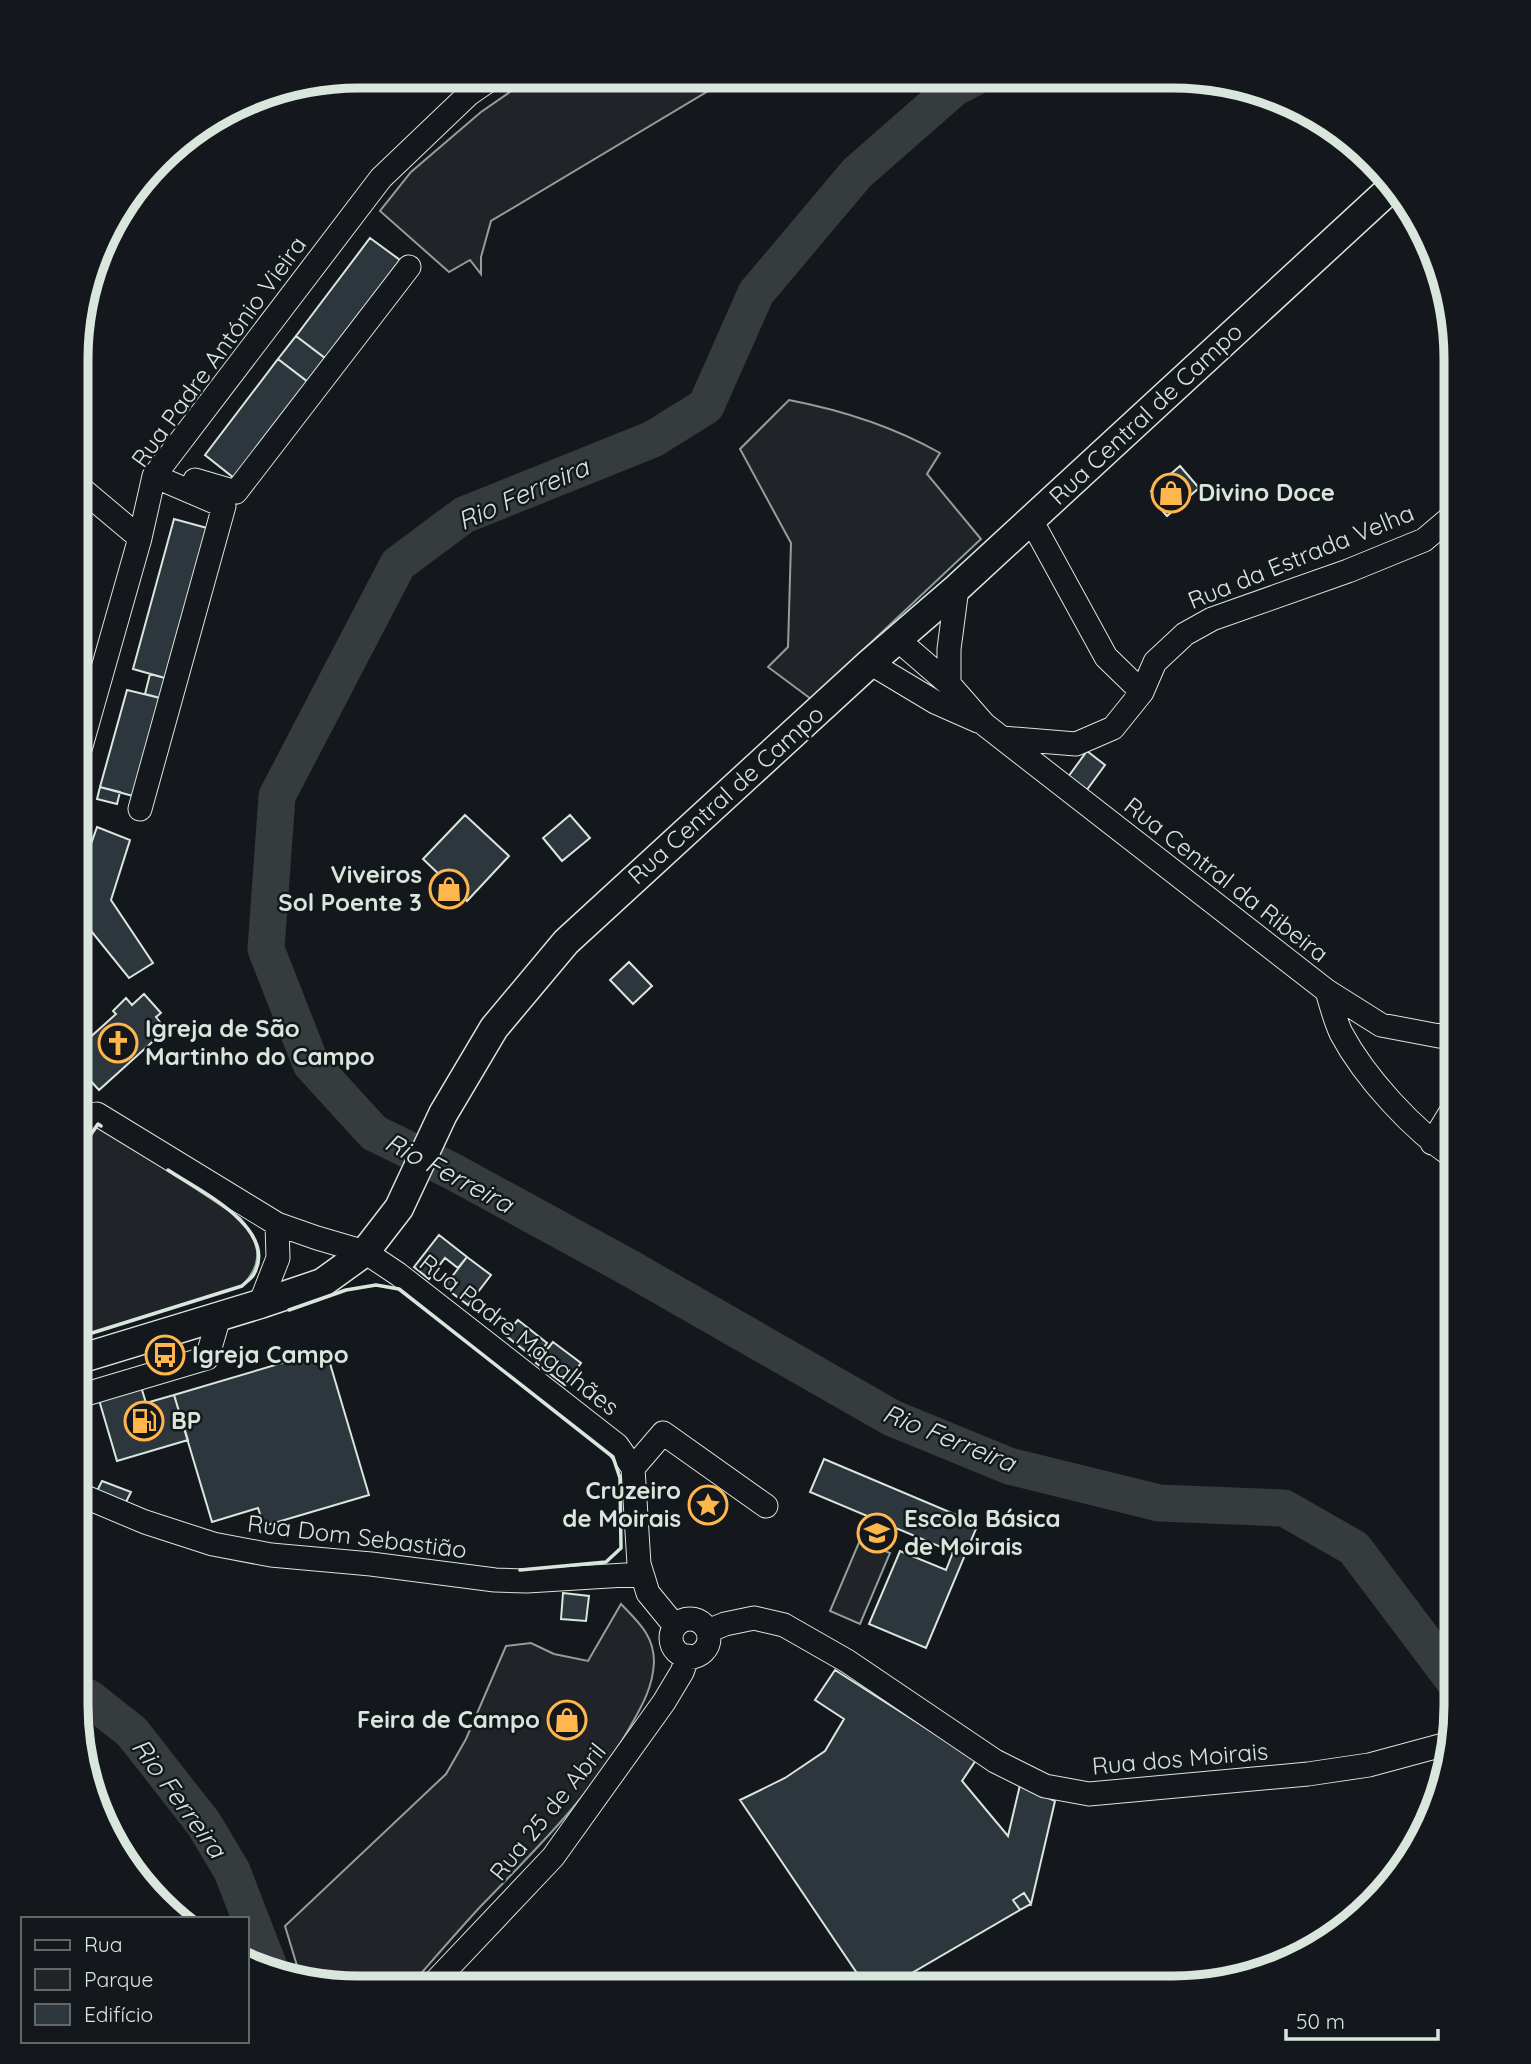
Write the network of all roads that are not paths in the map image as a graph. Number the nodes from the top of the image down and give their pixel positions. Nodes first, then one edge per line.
1 (477, 88) edge
2 (1386, 193) edge
3 (409, 267) dead end
4 (161, 468) junction
5 (88, 494) edge
6 (1031, 520) junction
7 (1444, 523) edge
8 (140, 538) junction
9 (957, 588) junction
10 (897, 639) junction
11 (870, 663) junction
12 (949, 684) junction
13 (1142, 692) junction
14 (88, 721) edge
15 (993, 731) junction
16 (140, 810) dead end
17 (1327, 991) junction
18 (1444, 1035) edge
19 (88, 1115) edge
20 (1444, 1123) edge
21 (1432, 1143) junction
22 (1444, 1151) edge
23 (277, 1224) junction
24 (365, 1251) junction
25 (260, 1304) junction
26 (219, 1317) junction
27 (88, 1356) edge
28 (88, 1393) edge
29 (633, 1468) junction
30 (88, 1498) edge
31 (766, 1506) dead end
32 (642, 1574) junction
33 (676, 1626) junction
34 (708, 1631) junction
35 (688, 1657) junction
36 (1440, 1747) edge
37 (440, 1976) edge

1 - 4 street, Rua Padre António Vieira
2 - 6 main road, Rua Central de Campo
3 - 4 street
4 - 8 street, Rua Padre António Vieira
4 - 16 street
5 - 8 street
6 - 9 main road, Rua Central de Campo
6 - 13 street
7 - 13 street, Rua da Estrada Velha
8 - 14 street, Rua Padre António Vieira
9 - 10 main road, Rua Central de Campo
9 - 12 street
10 - 11 main road, Rua Central de Campo
10 - 12 street, Rua Central da Ribeira
11 - 15 street, Rua Central da Ribeira
11 - 24 main road, Rua Central de Campo
12 - 15 street, Rua Central da Ribeira
13 - 15 street, Rua da Estrada Velha
15 - 17 street, Rua Central da Ribeira
17 - 18 street, Rua Central da Ribeira
17 - 21 street
19 - 23 street, Rua Padre Magalhães
20 - 21 street
21 - 22 street
23 - 24 street, Rua Padre Magalhães
23 - 25 street
24 - 25 main road, Rua Central de Campo
24 - 29 street, Rua Padre Magalhães
25 - 26 main road, Rua Central de Campo
26 - 27 main road, Rua Central de Campo
26 - 28 street
29 - 31 street
29 - 32 street
30 - 32 street, Rua Dom Sebastião
32 - 33 street
33 - 34 street
33 - 35 street
34 - 35 street
34 - 36 street, Rua dos Moirais
35 - 37 street, Rua 25 de Abril

